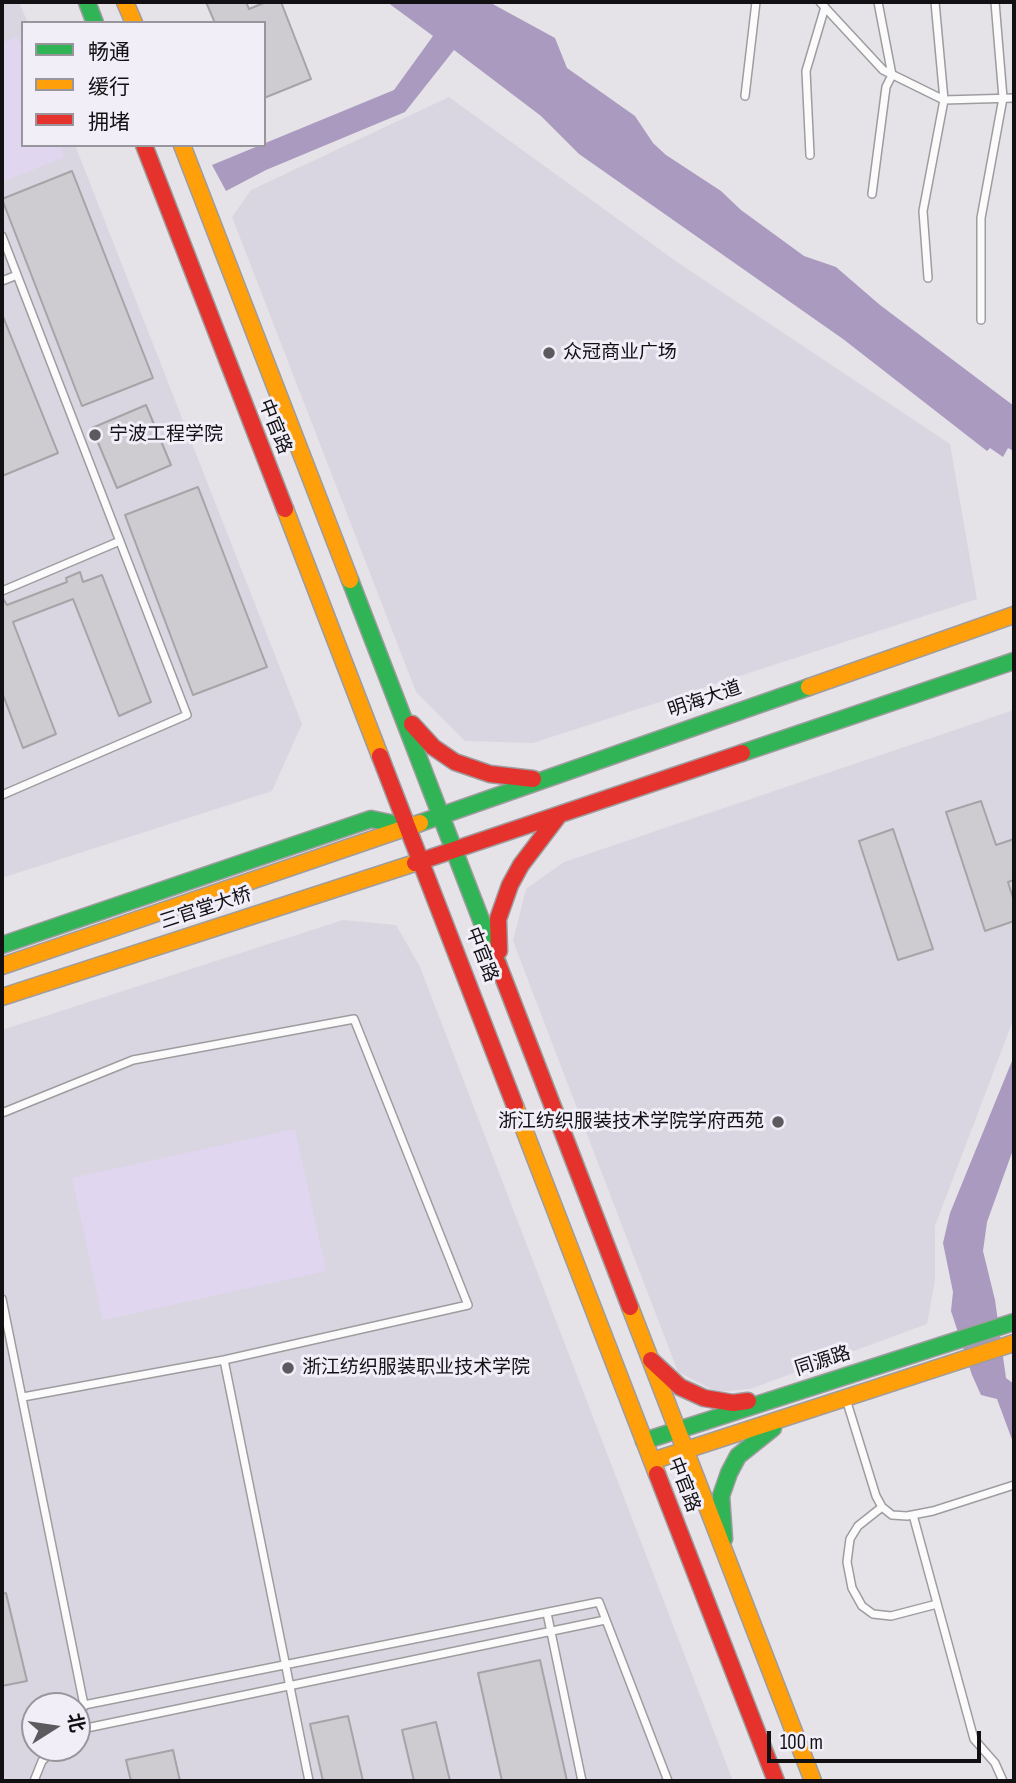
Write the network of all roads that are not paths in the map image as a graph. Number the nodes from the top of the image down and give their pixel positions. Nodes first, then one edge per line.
1 (87, 2) edge
2 (125, 2) edge
3 (756, 2) edge
4 (878, 2) edge
5 (935, 2) edge
6 (995, 2) edge
7 (822, 4) edge
8 (94, 21) edge
9 (133, 21) edge
10 (892, 75) junction
11 (745, 96) dead end
12 (1003, 98) junction
13 (1014, 98) edge
14 (944, 100) junction
15 (145, 147) edge
16 (183, 147) edge
17 (810, 155) dead end
18 (872, 194) dead end
19 (2, 236) edge
20 (17, 275) junction
21 (928, 278) dead end
22 (2, 281) edge
23 (981, 320) dead end
24 (120, 541) junction
25 (2, 591) edge
26 (1014, 615) edge
27 (1014, 661) edge
28 (403, 714) junction
29 (540, 780) junction
30 (2, 795) edge
31 (442, 813) junction
32 (559, 815) junction
33 (409, 827) junction
34 (453, 849) junction
35 (423, 861) junction
36 (2, 945) edge
37 (2, 966) edge
38 (499, 968) junction
39 (2, 996) edge
40 (2, 1113) edge
41 (2, 1299) edge
42 (1014, 1322) edge
43 (1014, 1343) edge
44 (649, 1358) junction
45 (224, 1360) junction
46 (23, 1397) junction
47 (781, 1397) junction
48 (846, 1398) junction
49 (789, 1417) junction
50 (677, 1431) junction
51 (644, 1441) junction
52 (685, 1451) junction
53 (652, 1461) junction
54 (1014, 1485) edge
55 (882, 1507) junction
56 (913, 1515) junction
57 (727, 1559) junction
58 (937, 1604) junction
59 (547, 1613) junction
60 (605, 1620) junction
61 (551, 1631) junction
62 (286, 1664) junction
63 (290, 1686) junction
64 (81, 1692) edge
65 (91, 1704) edge
66 (91, 1727) edge
67 (42, 1762) edge
68 (34, 1781) edge
69 (309, 1781) edge
70 (582, 1781) edge
71 (668, 1781) edge
72 (776, 1781) edge
73 (813, 1781) edge
74 (1003, 1781) edge

1 - 8 main road
2 - 9 main road
3 - 11 lane
4 - 10 lane
5 - 14 lane
6 - 12 lane
7 - 10 lane
7 - 17 lane
10 - 14 lane
10 - 18 lane
12 - 13 lane
12 - 14 lane
12 - 23 lane
14 - 21 lane
15 - 33 main road, 中官路
16 - 28 main road, 中官路
19 - 20 lane
20 - 22 lane
20 - 24 lane
24 - 25 lane
24 - 30 lane
26 - 29 main road, 明海大道
27 - 32 main road
28 - 29 main road
28 - 31 main road, 中官路
29 - 31 main road, 明海大道
31 - 33 main road, 明海大道
31 - 34 main road, 中官路
32 - 34 main road
32 - 38 main road
33 - 35 main road, 中官路
33 - 36 main road
33 - 37 main road, 三官堂大桥
34 - 35 main road
34 - 38 main road, 中官路
35 - 39 main road, 三官堂大桥
35 - 51 main road, 中官路
38 - 44 main road, 中官路
40 - 45 lane
41 - 46 lane
42 - 47 main road, 同源路
43 - 48 main road
44 - 47 main road
44 - 50 main road, 中官路
45 - 46 lane
45 - 62 lane
46 - 64 lane
47 - 50 main road, 同源路
48 - 49 main road
48 - 55 lane
49 - 52 main road
49 - 57 main road
50 - 51 main road, 同源路
50 - 52 main road, 中官路
51 - 53 main road, 中官路
52 - 53 main road
52 - 57 main road, 中官路
53 - 72 main road, 中官路
54 - 56 lane
55 - 56 lane
55 - 58 lane
56 - 58 lane
57 - 73 main road, 中官路
58 - 74 lane
59 - 60 lane
59 - 61 lane
59 - 62 lane
60 - 61 lane
60 - 71 lane
61 - 63 lane
61 - 70 lane
62 - 63 lane
62 - 65 lane
63 - 66 lane
63 - 69 lane
67 - 68 lane

